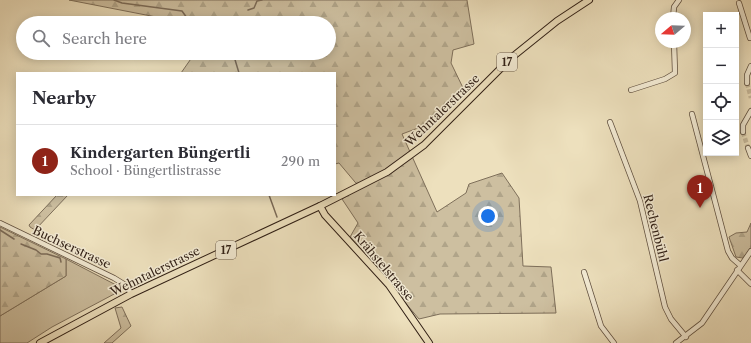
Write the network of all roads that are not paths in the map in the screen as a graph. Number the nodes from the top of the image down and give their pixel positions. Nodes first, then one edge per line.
1 (589, 0) edge
2 (679, 0) edge
3 (739, 3) dead end
4 (674, 12) edge
5 (750, 38) dead end
6 (674, 48) edge
7 (751, 66) edge
8 (747, 83) dead end
9 (631, 90) dead end
10 (751, 111) edge
11 (692, 114) dead end
12 (610, 122) dead end
13 (743, 132) tunnel mouth
14 (748, 148) dead end
15 (751, 156) edge
16 (320, 206) junction
17 (0, 223) edge
18 (751, 251) edge
19 (739, 268) junction
20 (584, 272) dead end
21 (751, 284) edge
22 (132, 294) junction
23 (686, 337) junction
24 (40, 343) edge
25 (428, 343) edge
26 (614, 343) edge
27 (676, 343) edge

1 - 16 main road, Wehntalerstrasse / 17
2 - 4 street
3 - 5 street
6 - 9 street
7 - 8 street
10 - 13 street
11 - 19 street
12 - 23 street, Rechenbühl
14 - 15 street
16 - 22 main road, Wehntalerstrasse / 17
16 - 25 main road, Krähstelstrasse
17 - 22 street, Buchserstrasse
18 - 19 street
19 - 21 street
19 - 23 street
20 - 26 street
22 - 24 main road, Wehntalerstrasse / 17
23 - 27 street

